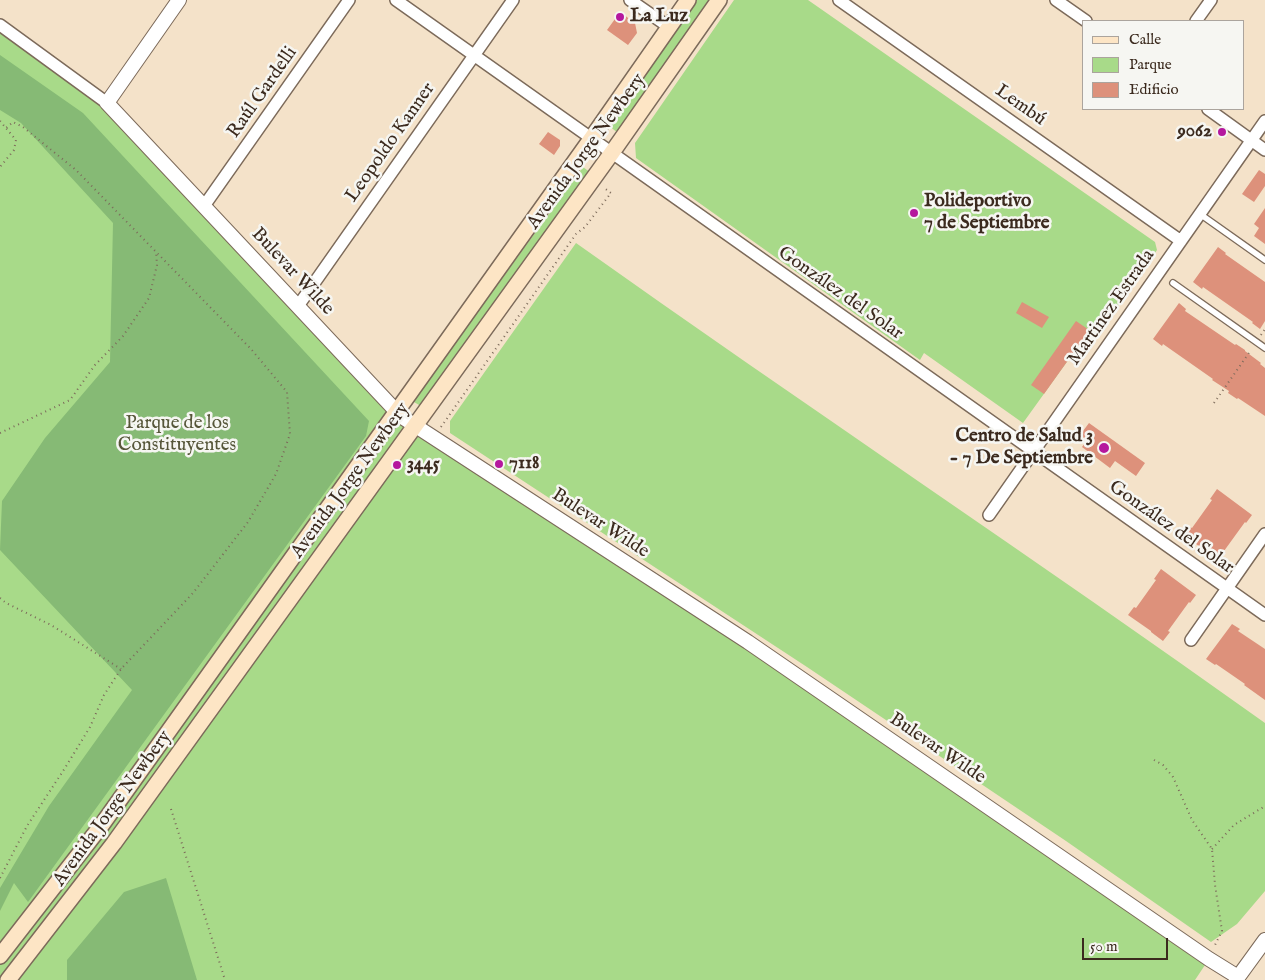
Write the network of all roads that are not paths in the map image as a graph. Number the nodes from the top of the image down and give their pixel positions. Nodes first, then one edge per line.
1 (178, 0) edge
2 (350, 0) edge
3 (396, 0) edge
4 (513, 0) edge
5 (630, 0) edge
6 (688, 0) edge
7 (719, 0) edge
8 (839, 0) edge
9 (1056, 0) edge
10 (1211, 0) edge
11 (1070, 4) edge
12 (1085, 20) edge
13 (1197, 20) edge
14 (0, 25) edge
15 (669, 27) junction
16 (474, 56) junction
17 (106, 103) junction
18 (1209, 110) edge
19 (1265, 121) edge
20 (591, 139) junction
21 (1251, 141) junction
22 (1265, 150) edge
23 (611, 154) junction
24 (204, 206) junction
25 (1200, 214) junction
26 (1181, 241) junction
27 (1265, 260) edge
28 (1173, 283) dead end
29 (298, 306) junction
30 (1265, 348) edge
31 (396, 411) junction
32 (415, 426) junction
33 (1033, 451) junction
34 (989, 515) dead end
35 (1265, 534) edge
36 (1226, 589) junction
37 (1265, 615) edge
38 (1191, 640) dead end
39 (1265, 940) edge
40 (0, 956) edge
41 (1239, 979) edge
42 (8, 980) edge

1 - 17 street
2 - 24 street, Raúl Gardelli
3 - 16 street, González del Solar
4 - 16 street, Leopoldo Kanner
5 - 15 street
6 - 15 main road, Avenida Jorge Newbery
7 - 23 main road, Avenida Jorge Newbery
8 - 26 street, Lembú
9 - 11 street
10 - 13 street
11 - 12 street
14 - 17 street, Bulevar Wilde
15 - 20 main road, Avenida Jorge Newbery
16 - 20 street, González del Solar
16 - 29 street, Leopoldo Kanner
17 - 24 street, Bulevar Wilde
18 - 21 street
19 - 21 street, Martinez Estrada
20 - 23 street, González del Solar
20 - 31 main road, Avenida Jorge Newbery
21 - 22 street
21 - 25 street, Martinez Estrada
23 - 32 main road, Avenida Jorge Newbery
23 - 33 street, González del Solar
24 - 29 street, Bulevar Wilde
25 - 26 street, Martinez Estrada
25 - 27 lane
26 - 33 street, Martinez Estrada
28 - 30 lane
29 - 31 street, Bulevar Wilde
31 - 32 street, Bulevar Wilde
31 - 40 main road, Avenida Jorge Newbery
32 - 41 street, Bulevar Wilde
32 - 42 main road, Avenida Jorge Newbery
33 - 34 street, Martinez Estrada
33 - 36 street, González del Solar
35 - 36 street
36 - 37 street, González del Solar
36 - 38 street
39 - 41 street

